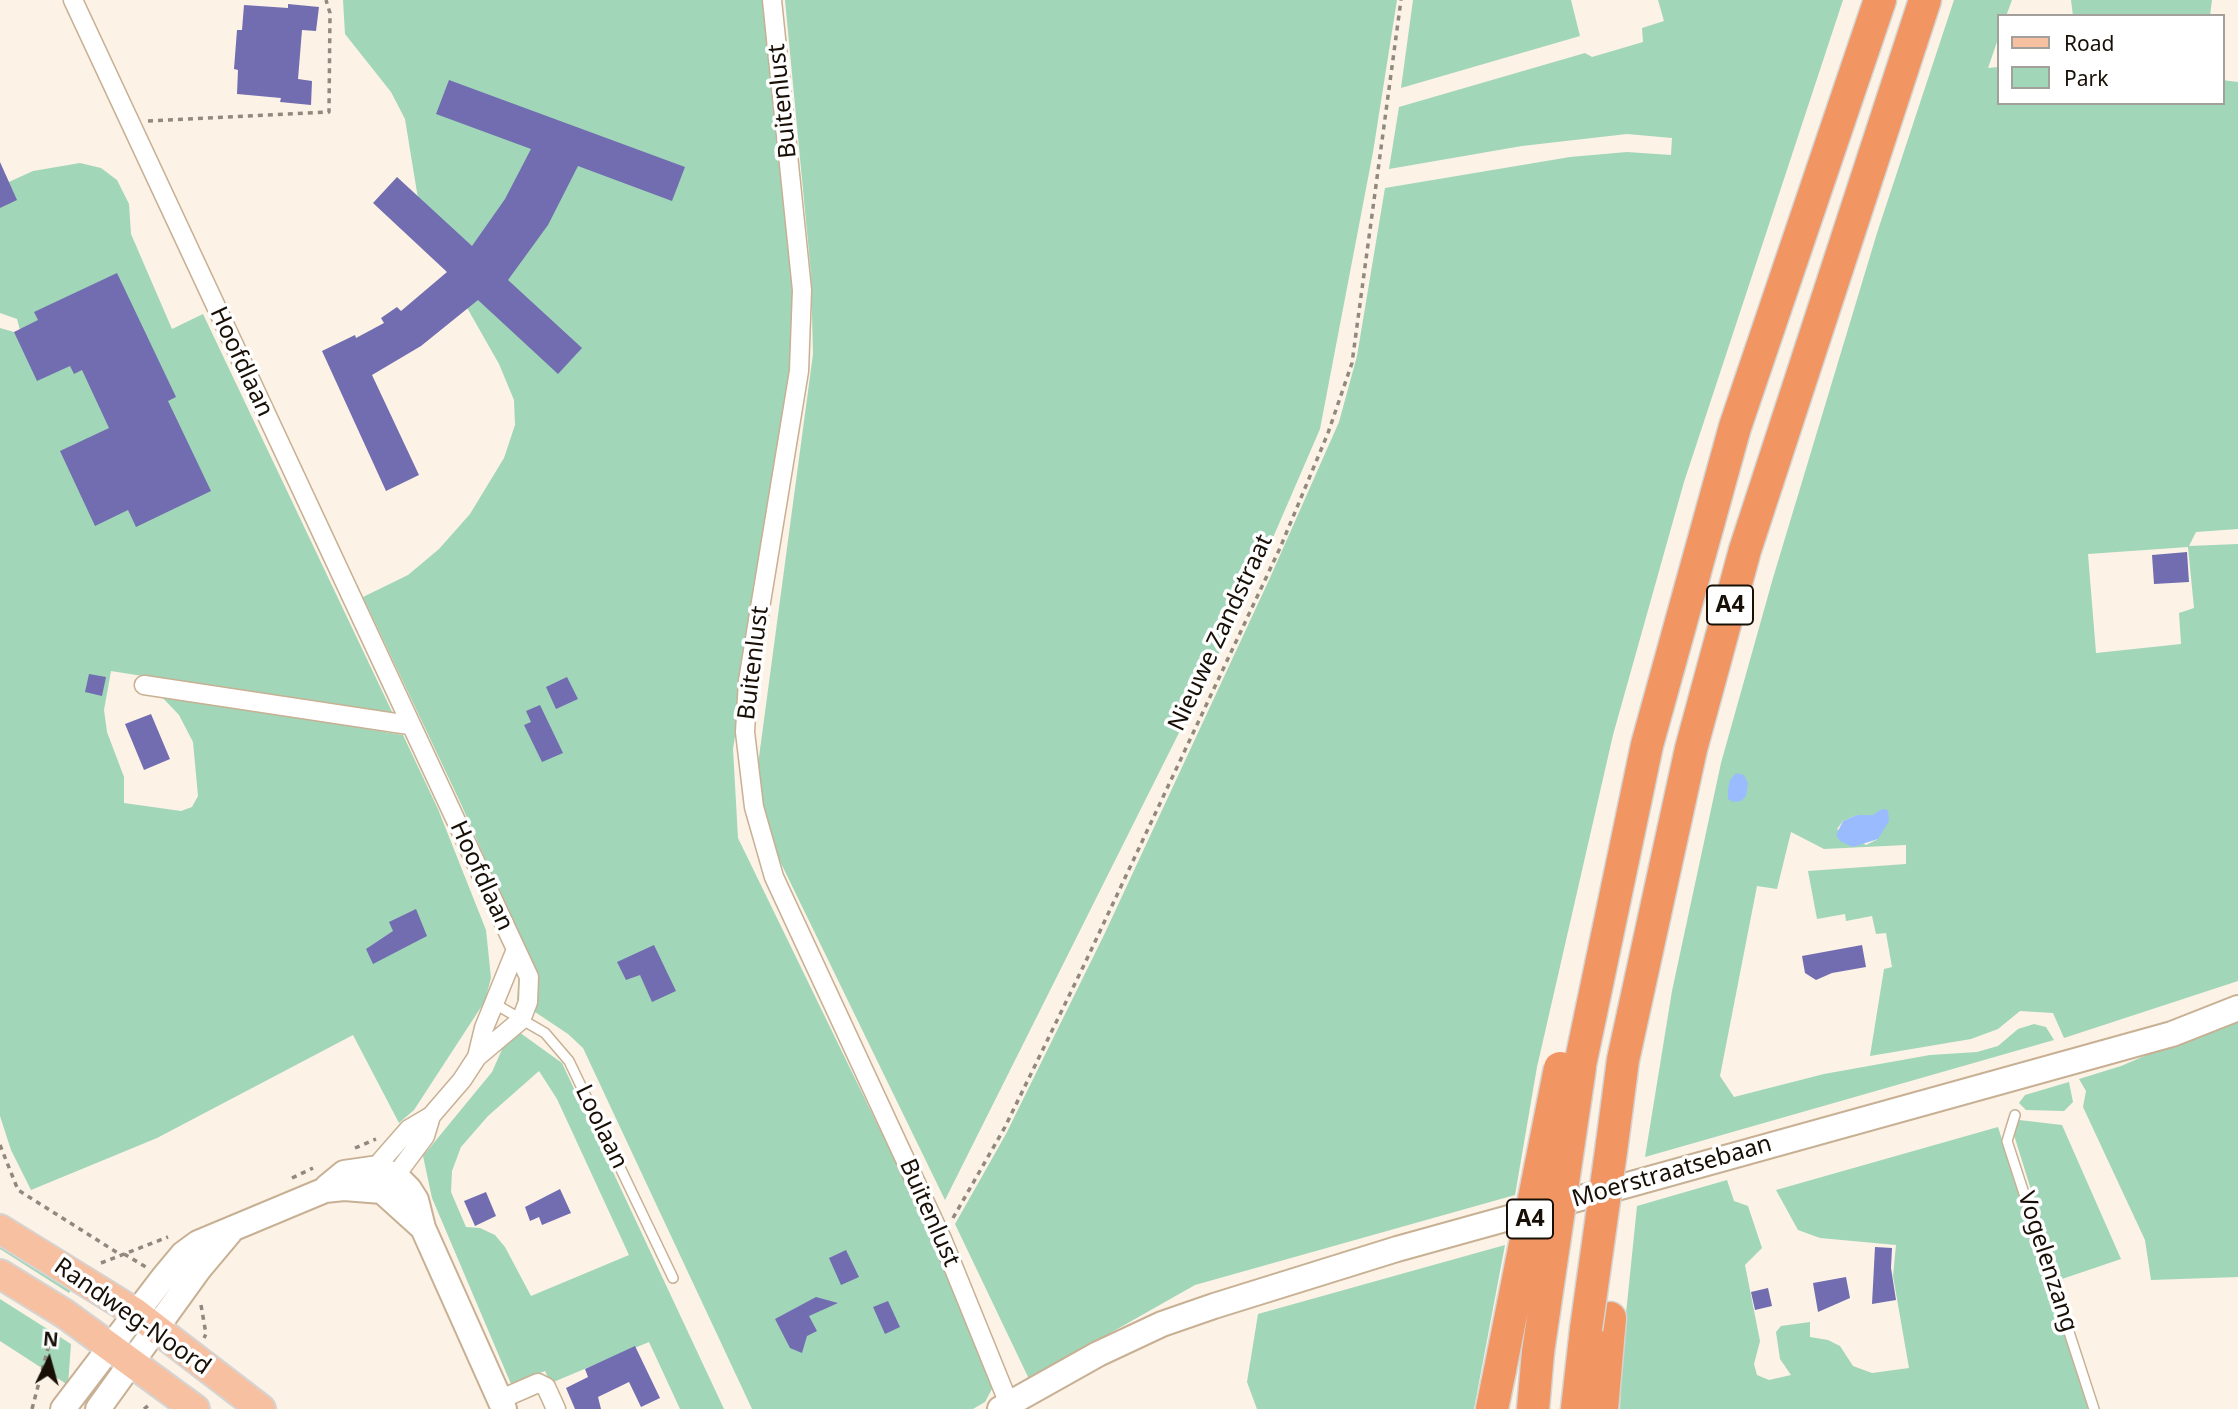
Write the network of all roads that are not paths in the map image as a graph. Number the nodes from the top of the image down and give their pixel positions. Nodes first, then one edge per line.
1 (73, 0) edge
2 (772, 0) edge
3 (1880, 0) edge
4 (1925, 0) edge
5 (144, 685) dead end
6 (409, 725) junction
7 (515, 952) junction
8 (495, 1004) junction
9 (2238, 1008) edge
10 (521, 1020) junction
11 (477, 1058) junction
12 (1570, 1067) junction
13 (2015, 1115) dead end
14 (386, 1179) junction
15 (0, 1229) edge
16 (0, 1274) edge
17 (673, 1278) dead end
18 (147, 1321) junction
19 (1598, 1324) junction
20 (122, 1354) junction
21 (502, 1404) edge
22 (1004, 1406) edge
23 (63, 1409) edge
24 (98, 1409) edge
25 (195, 1409) edge
26 (261, 1409) edge
27 (556, 1409) edge
28 (1492, 1409) edge
29 (1533, 1409) edge
30 (1577, 1409) edge
31 (1602, 1409) edge
32 (2094, 1409) edge

1 - 6 street, Hoofdlaan
2 - 22 street, Buitenlust
3 - 12 highway, A4
4 - 19 highway, A4, bridge
5 - 6 street
6 - 7 street, Hoofdlaan
7 - 8 street, Hoofdlaan
7 - 10 street, Hoofdlaan
8 - 10 lane, Loolaan
8 - 11 street, Hoofdlaan
9 - 22 street, Moerstraatsebaan
10 - 11 street, Hoofdlaan
10 - 17 lane, Loolaan
11 - 14 street, Hoofdlaan
12 - 28 highway, A4, bridge
12 - 29 highway, A4, bridge
13 - 32 lane, Vogelenzang
14 - 18 street
14 - 21 street
15 - 18 main road, Randweg-Noord
16 - 20 main road, Randweg-Noord
18 - 20 street
18 - 26 main road, Randweg-Noord
19 - 30 highway, A4
19 - 31 highway, A4
20 - 23 street
20 - 24 street
20 - 25 main road, Randweg-Noord
21 - 27 street

